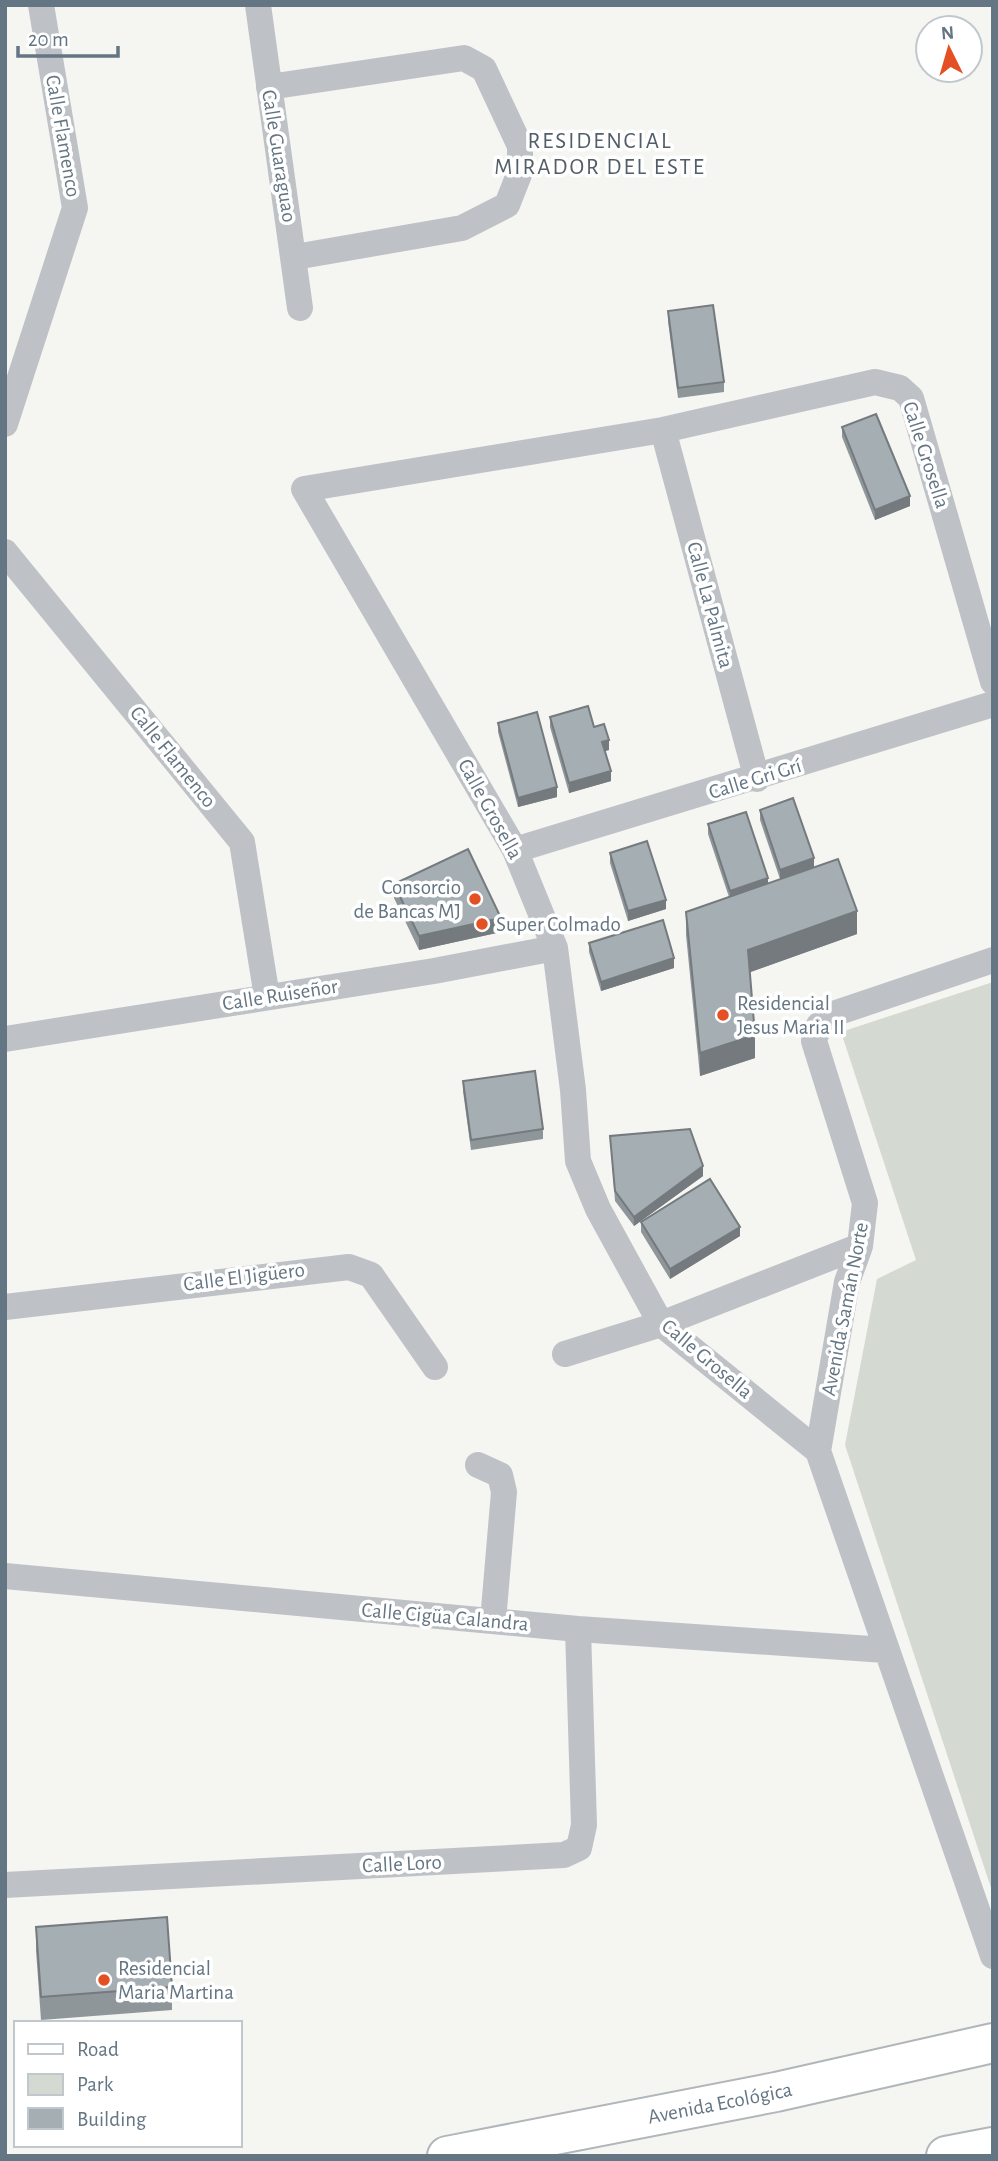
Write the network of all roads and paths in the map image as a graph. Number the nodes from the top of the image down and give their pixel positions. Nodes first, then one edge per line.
1 (41, 5) edge
2 (258, 5) edge
3 (269, 88) junction
4 (295, 257) junction
5 (300, 308) dead end
6 (5, 424) edge
7 (663, 430) junction
8 (5, 552) edge
9 (993, 682) edge
10 (993, 704) edge
11 (757, 779) junction
12 (515, 850) junction
13 (555, 948) junction
14 (993, 960) edge
15 (267, 997) junction
16 (5, 1039) edge
17 (860, 1246) junction
18 (5, 1307) edge
19 (661, 1324) junction
20 (565, 1354) dead end
21 (435, 1367) dead end
22 (817, 1451) junction
23 (478, 1465) dead end
24 (5, 1576) edge
25 (493, 1621) junction
26 (578, 1629) junction
27 (884, 1650) junction
28 (5, 1885) edge
29 (993, 1956) edge
30 (993, 2043) edge
31 (993, 2147) edge
32 (447, 2156) edge
33 (946, 2156) edge

1 - 6 street, Calle Flamenco
2 - 3 street, Calle Guaraguao
3 - 4 street, Calle Guaraguao
3 - 4 street
4 - 5 street, Calle Guaraguao
7 - 9 street, Calle Grosella
7 - 11 street, Calle La Palmita
7 - 12 street, Calle Grosella
8 - 15 street, Calle Flamenco
10 - 11 street, Calle Gri Grí
11 - 12 street, Calle Gri Grí
12 - 13 street, Calle Grosella
13 - 15 street, Calle Ruiseñor
13 - 19 street, Calle Grosella
14 - 17 street, Avenida Samán Norte
15 - 16 street, Calle Ruiseñor
17 - 19 street
17 - 22 street, Avenida Samán Norte
18 - 21 street, Calle El Jigüero
19 - 20 street
19 - 22 street, Calle Grosella
22 - 27 street
23 - 25 street
24 - 25 street, Calle Cigüa Calandra
25 - 26 street, Calle Cigüa Calandra
26 - 27 street, Calle Cigüa Calandra
26 - 28 street, Calle Loro
27 - 29 street
30 - 32 main road, Avenida Ecológica
31 - 33 main road

